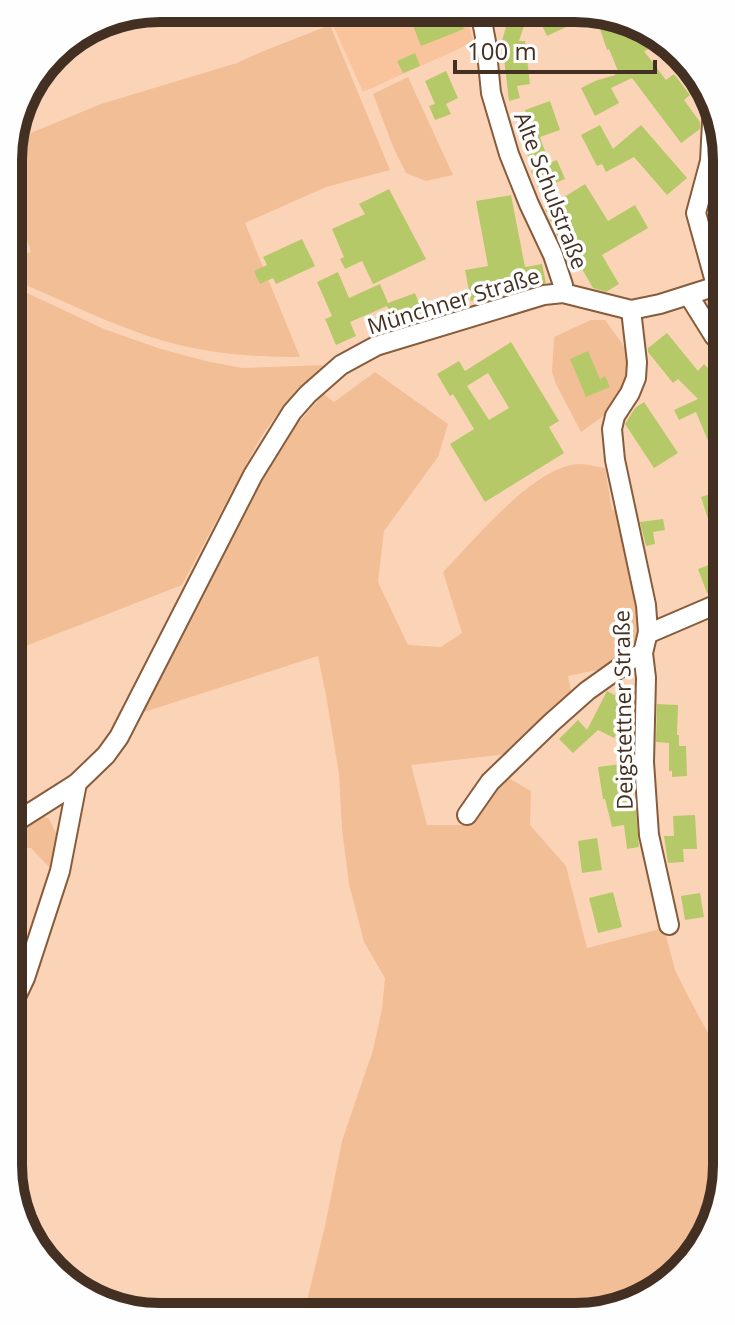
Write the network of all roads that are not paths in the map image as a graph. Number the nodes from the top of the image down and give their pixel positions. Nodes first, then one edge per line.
1 (482, 22) edge
2 (711, 142) edge
3 (713, 269) edge
4 (713, 287) edge
5 (563, 293) junction
6 (689, 296) junction
7 (631, 310) junction
8 (713, 334) edge
9 (713, 606) edge
10 (648, 632) junction
11 (643, 653) junction
12 (77, 783) junction
13 (467, 815) dead end
14 (22, 818) edge
15 (669, 925) dead end
16 (22, 984) edge

1 - 5 street, Alte Schulstraße
2 - 3 street
4 - 6 street, Münchner Straße
5 - 7 street, Münchner Straße
5 - 12 street, Münchner Straße
6 - 7 street, Münchner Straße
6 - 8 street
7 - 10 street, Deigstettner Straße
9 - 10 street
10 - 11 street, Deigstettner Straße
11 - 13 street
11 - 15 street, Deigstettner Straße
12 - 14 street, Münchner Straße
12 - 16 street

